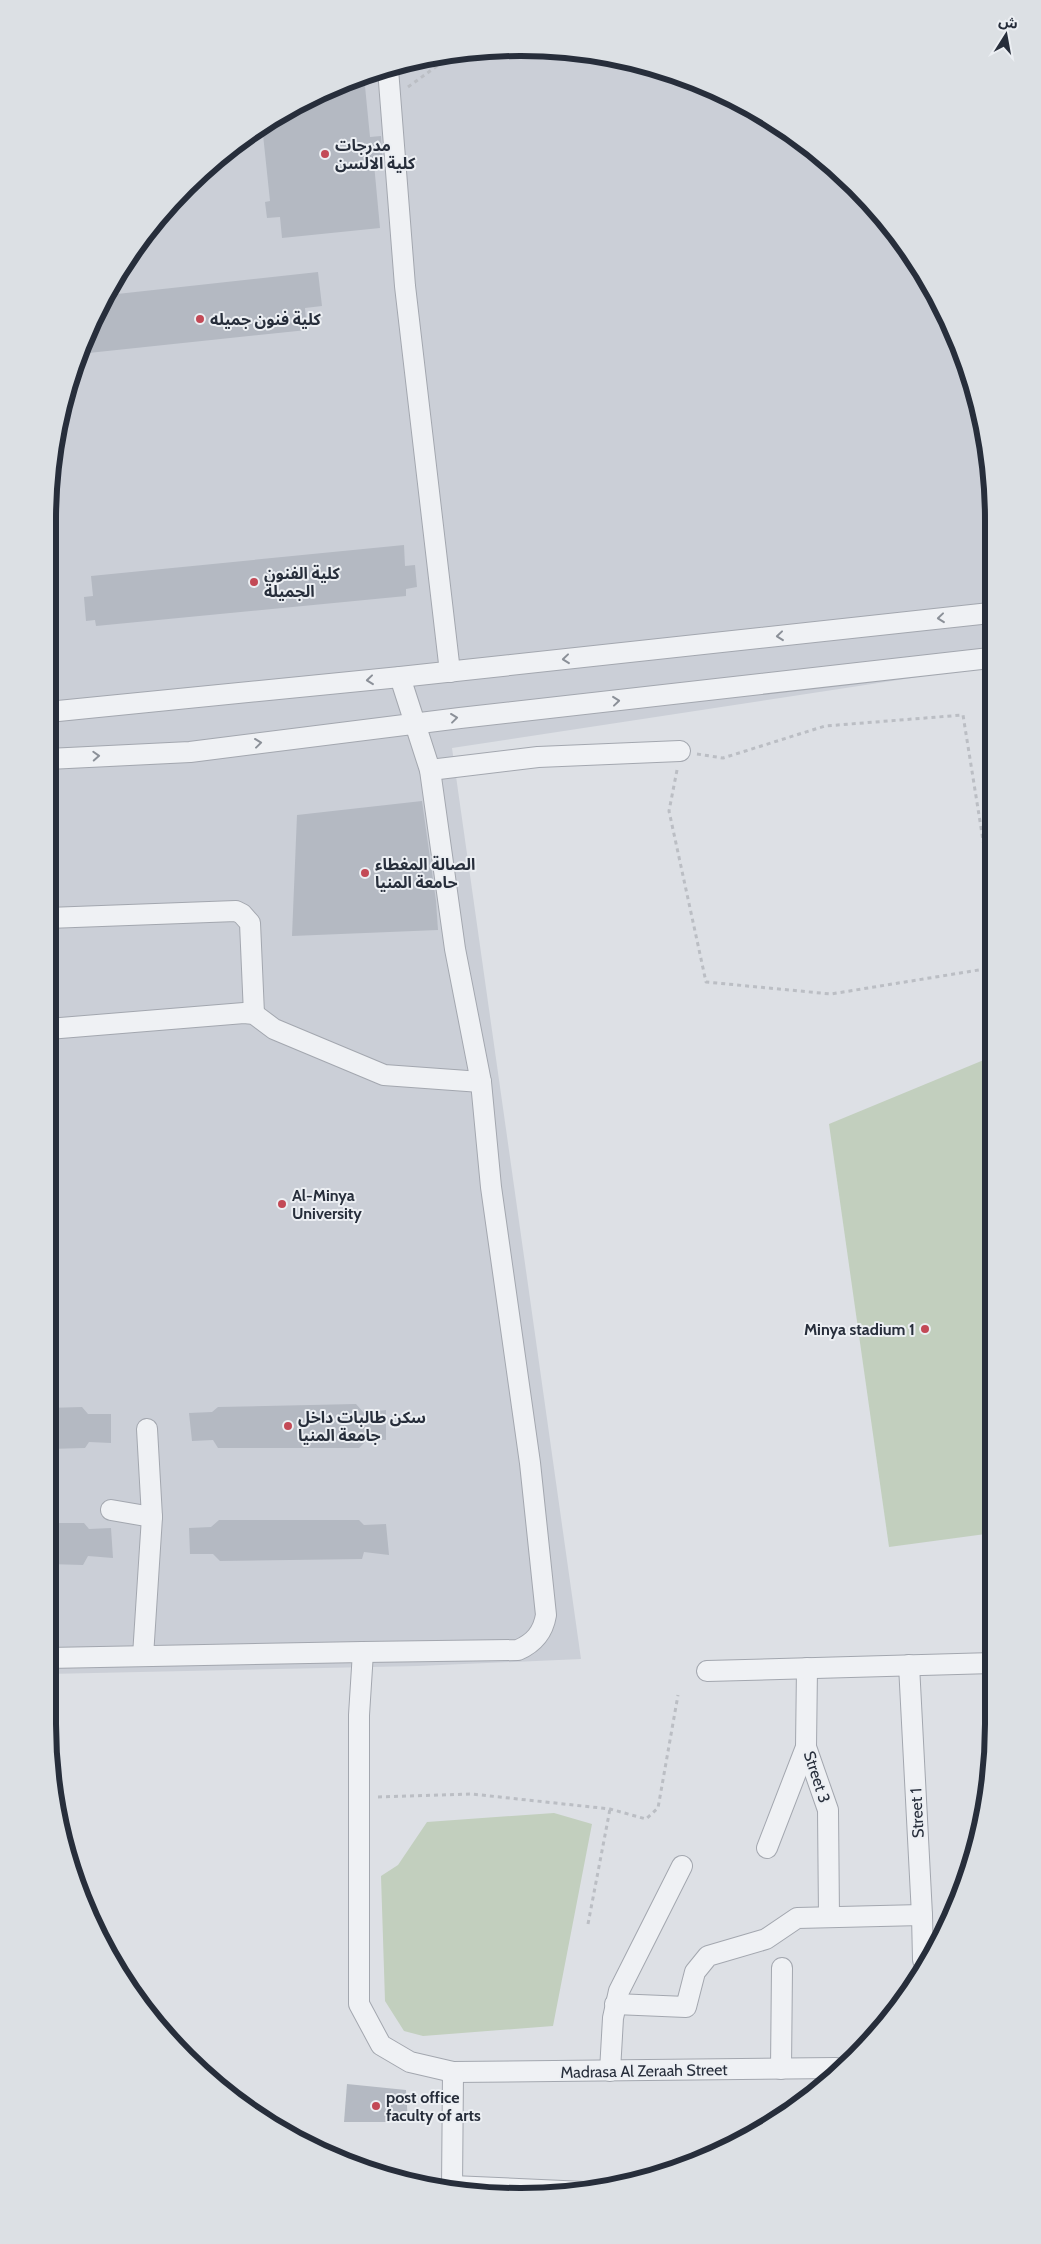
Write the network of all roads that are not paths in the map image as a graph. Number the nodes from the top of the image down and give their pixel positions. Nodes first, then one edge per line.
1 (389, 75) edge
2 (985, 614) edge
3 (985, 659) edge
4 (450, 672) junction
5 (400, 677) junction
6 (56, 711) edge
7 (415, 723) junction
8 (680, 751) road end
9 (56, 759) edge
10 (430, 770) junction
11 (56, 918) edge
12 (254, 1014) junction
13 (56, 1028) edge
14 (481, 1082) junction
15 (147, 1429) dead end
16 (111, 1510) dead end
17 (152, 1517) junction
18 (363, 1652) junction
19 (143, 1656) junction
20 (56, 1658) edge
21 (985, 1663) edge
22 (909, 1665) junction
23 (806, 1668) junction
24 (707, 1671) dead end
25 (806, 1747) junction
26 (767, 1848) dead end
27 (682, 1866) dead end
28 (922, 1915) junction
29 (829, 1917) junction
30 (923, 1956) edge
31 (782, 1968) dead end
32 (615, 2004) junction
33 (781, 2069) junction
34 (610, 2071) junction
35 (453, 2072) junction
36 (823, 2074) edge
37 (452, 2183) edge

1 - 4 street
2 -> 4 street
7 -> 3 street
4 - 5 street
5 -> 6 street
5 - 7 street
9 -> 7 street
7 - 10 street
8 - 10 street
10 - 14 street
11 - 12 street
12 - 13 street
12 - 14 street
14 - 18 street
15 - 17 street
16 - 17 street
17 - 19 street
18 - 19 street
18 - 35 street, Madrasa Al Zeraah Street
19 - 20 street
21 - 22 street
22 - 23 street
22 - 28 street, Street 1
23 - 24 street
23 - 25 street, Street 3
25 - 26 street
25 - 29 street, Street 3
27 - 32 street
28 - 29 street
28 - 30 street, Street 1
29 - 32 street
31 - 33 street
32 - 34 street
33 - 34 street, Madrasa Al Zeraah Street
33 - 36 street, Madrasa Al Zeraah Street
34 - 35 street, Madrasa Al Zeraah Street
35 - 37 street

